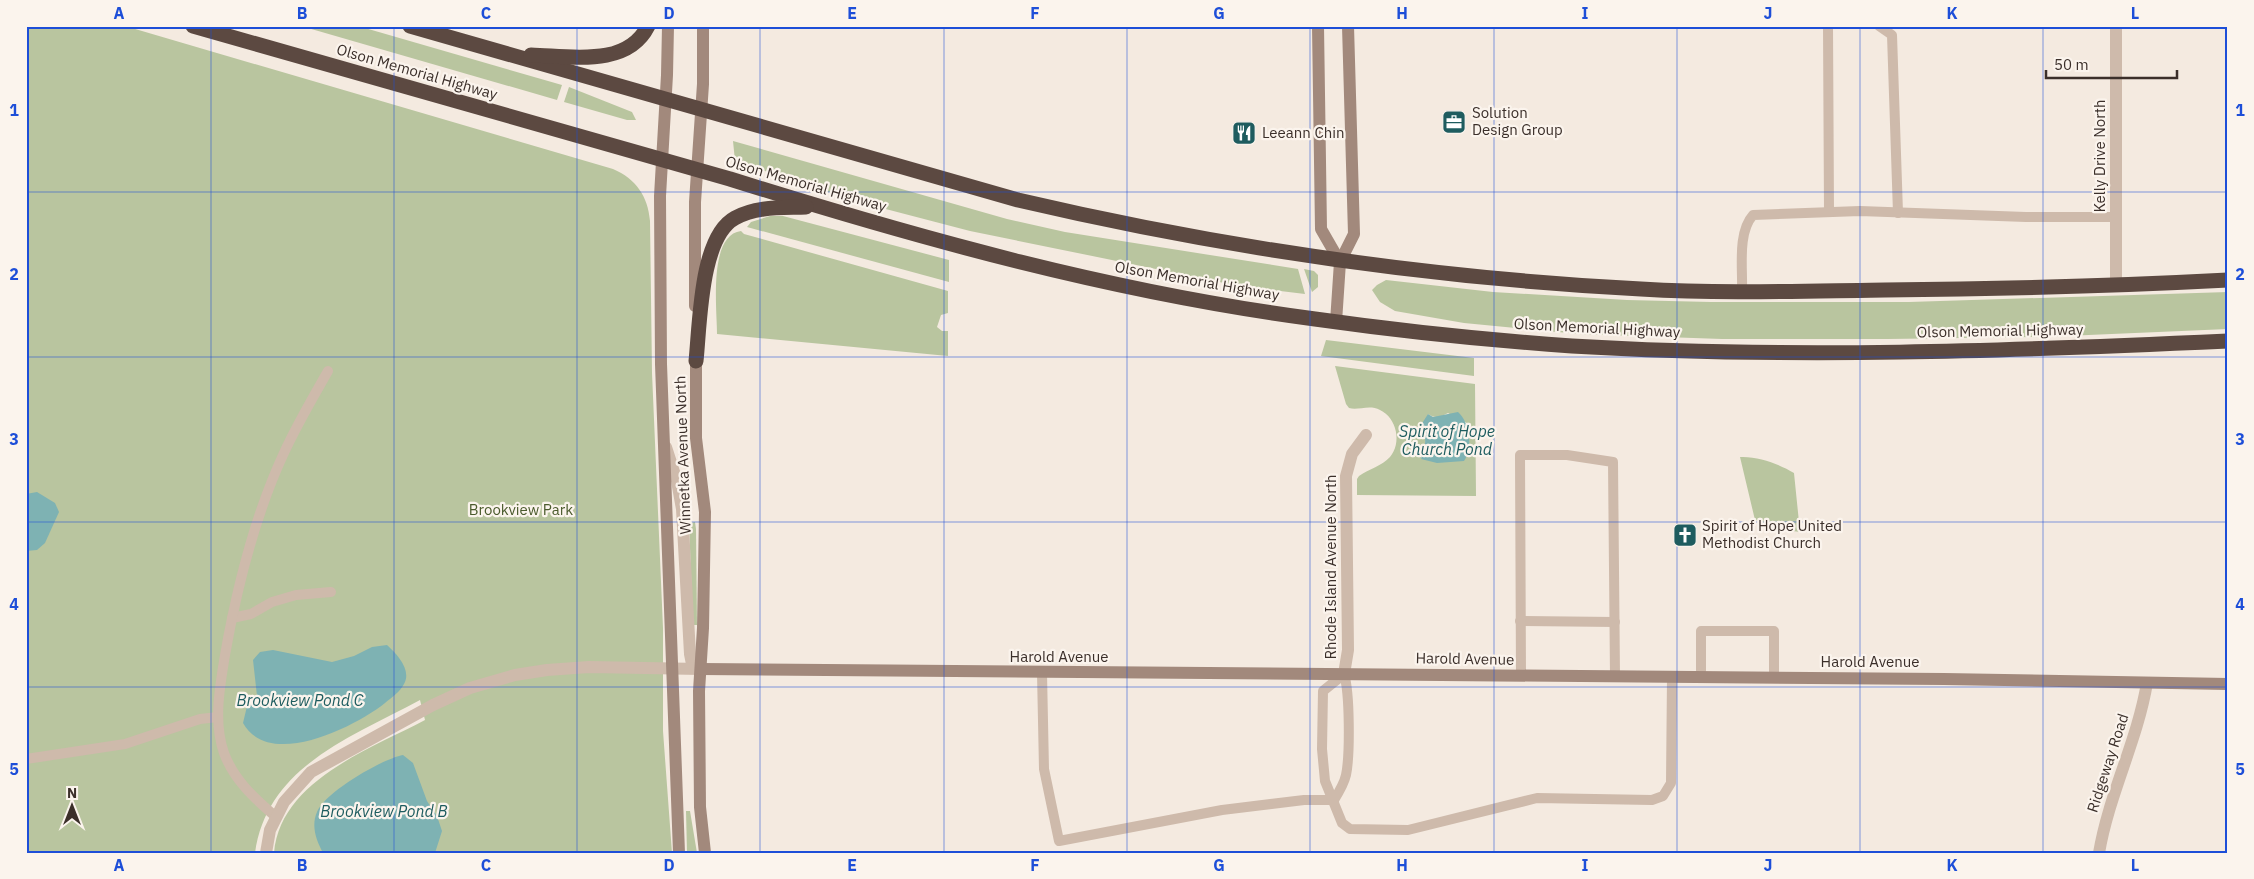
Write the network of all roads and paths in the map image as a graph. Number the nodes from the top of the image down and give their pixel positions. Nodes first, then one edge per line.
1 (193, 26) edge
2 (410, 26) edge
3 (648, 26) edge
4 (668, 26) edge
5 (703, 26) edge
6 (1318, 26) edge
7 (1348, 26) edge
8 (1828, 26) edge
9 (1879, 26) edge
10 (2116, 26) edge
11 (512, 55) junction
12 (666, 100) junction
13 (701, 110) junction
14 (662, 161) junction
15 (696, 170) junction
16 (818, 207) junction
17 (1830, 212) junction
18 (1898, 213) junction
19 (2116, 217) junction
20 (1340, 262) junction
21 (2228, 280) edge
22 (2116, 286) junction
23 (1742, 292) junction
24 (1336, 322) junction
25 (2228, 341) edge
26 (696, 361) junction
27 (328, 371) dead end
28 (1366, 435) dead end
29 (664, 443) junction
30 (331, 592) dead end
31 (232, 618) junction
32 (1520, 622) junction
33 (1615, 622) junction
34 (673, 668) junction
35 (701, 669) junction
36 (1042, 673) junction
37 (1344, 674) junction
38 (1521, 676) junction
39 (1615, 676) junction
40 (1672, 677) junction
41 (1701, 677) junction
42 (1774, 678) junction
43 (2147, 683) junction
44 (2228, 684) edge
45 (218, 717) junction
46 (26, 759) edge
47 (1334, 800) junction
48 (276, 817) junction
49 (266, 853) edge
50 (679, 853) edge
51 (705, 853) edge
52 (2098, 853) edge

1 - 14 highway, Olson Memorial Highway
2 - 11 highway
3 - 11 highway
4 - 12 street, Winnetka Avenue North
5 - 13 street, Winnetka Avenue North
6 - 20 street
7 - 20 street
8 - 17 lane
9 - 18 lane
10 - 19 street, Kelly Drive North
11 - 12 highway
12 - 13 highway
12 - 14 street, Winnetka Avenue North
13 - 15 street, Winnetka Avenue North
13 - 20 highway
14 - 15 highway, Olson Memorial Highway
14 - 29 street, Winnetka Avenue North
15 - 16 highway, Olson Memorial Highway
15 - 26 street, Winnetka Avenue North
16 - 24 highway, Olson Memorial Highway
16 - 26 highway
17 - 18 lane
17 - 23 lane
18 - 19 lane
19 - 22 street, Kelly Drive North
20 - 23 highway
20 - 24 street
21 - 22 highway
22 - 23 highway
24 - 25 highway, Olson Memorial Highway
26 - 35 street, Winnetka Avenue North
27 - 31 lane
28 - 37 street, Rhode Island Avenue North
29 - 34 street, Winnetka Avenue North
29 - 35 street
30 - 31 lane
31 - 45 lane
32 - 33 lane
32 - 33 lane
32 - 38 lane
33 - 39 lane
34 - 35 street
34 - 48 street
34 - 50 street, Winnetka Avenue North
35 - 36 street, Harold Avenue
35 - 51 street, Winnetka Avenue North
36 - 37 street, Harold Avenue
36 - 47 lane
37 - 38 street, Harold Avenue
37 - 47 lane
37 - 47 lane
38 - 39 street, Harold Avenue
39 - 40 street, Harold Avenue
40 - 41 street, Harold Avenue
40 - 47 lane
41 - 42 street, Harold Avenue
41 - 42 lane
42 - 43 street, Harold Avenue
43 - 44 street, Harold Avenue
43 - 52 street, Ridgeway Road
45 - 46 lane
45 - 48 lane
48 - 49 street

